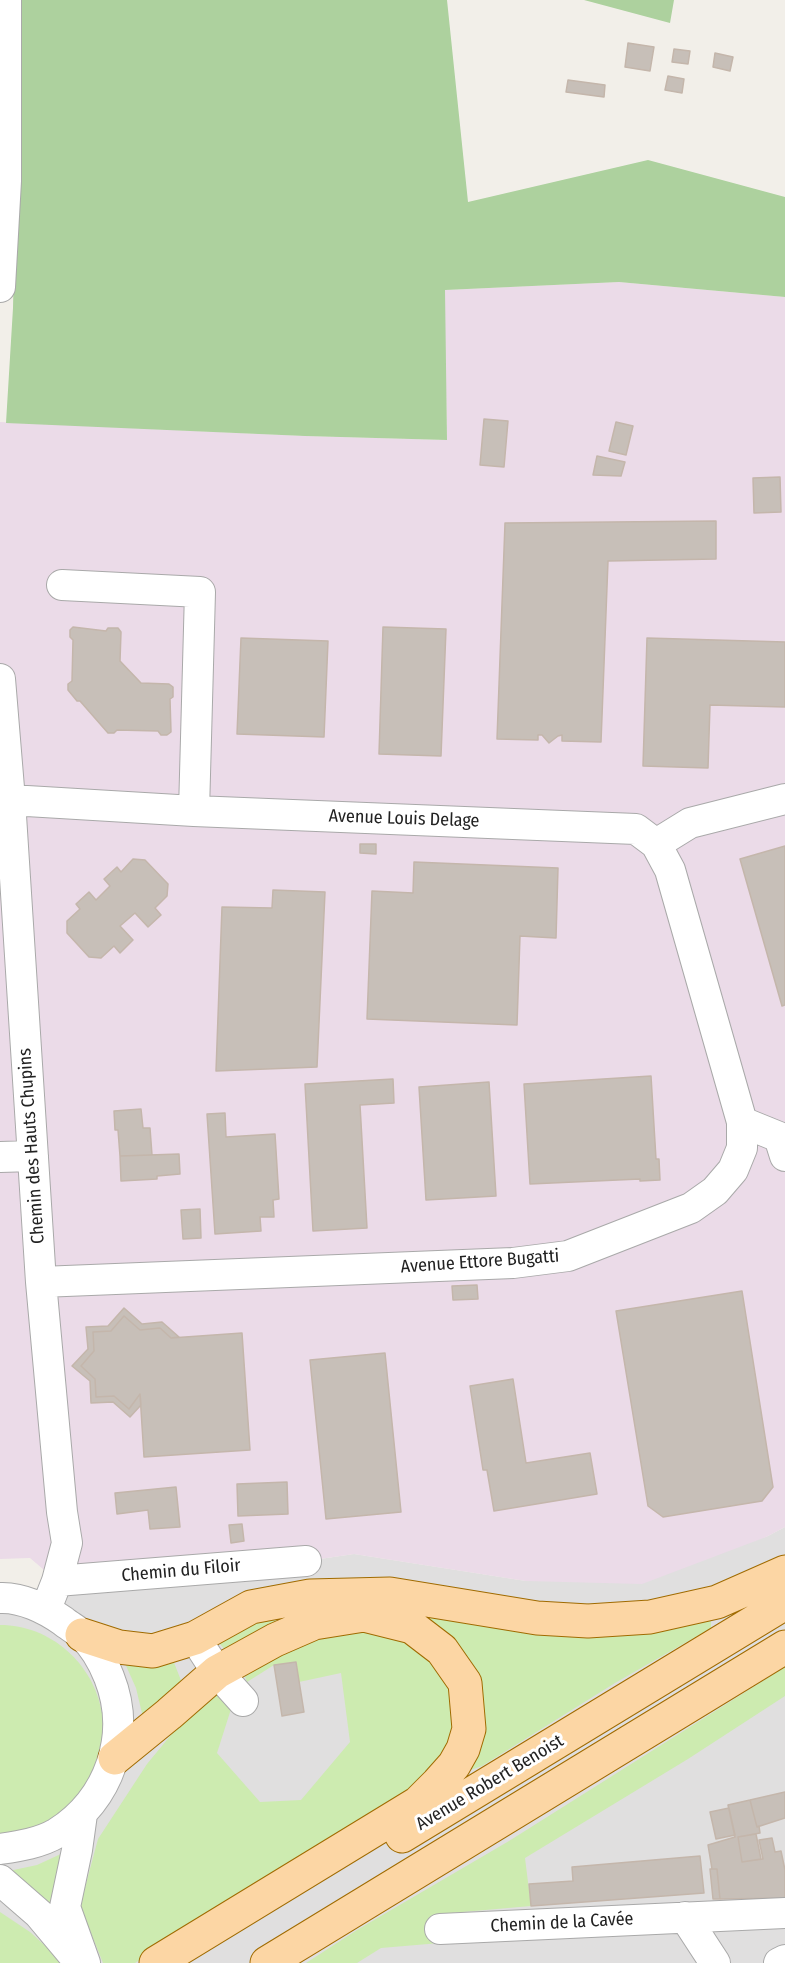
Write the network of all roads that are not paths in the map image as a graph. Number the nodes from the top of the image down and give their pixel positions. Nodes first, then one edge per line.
1 (6, 0) edge
2 (0, 287) edge
3 (62, 585) dead end
4 (0, 679) edge
5 (785, 799) edge
6 (10, 800) junction
7 (195, 811) junction
8 (6, 837) edge
9 (656, 844) junction
10 (742, 1122) junction
11 (33, 1156) junction
12 (785, 1156) edge
13 (0, 1157) edge
14 (41, 1282) junction
15 (306, 1561) dead end
16 (785, 1572) edge
17 (57, 1581) junction
18 (0, 1598) edge
19 (785, 1603) edge
20 (46, 1609) junction
21 (82, 1635) junction
22 (195, 1638) junction
23 (785, 1647) edge
24 (217, 1672) junction
25 (243, 1701) dead end
26 (115, 1758) junction
27 (82, 1814) junction
28 (0, 1849) edge
29 (0, 1880) edge
30 (785, 1913) edge
31 (685, 1917) junction
32 (440, 1929) dead end
33 (785, 1960) edge
34 (83, 1963) edge
35 (156, 1963) edge
36 (195, 1963) edge
37 (267, 1963) edge
38 (715, 1963) edge
39 (779, 1963) edge

1 - 2 street
3 - 7 street
4 - 6 street, Chemin des Hauts Chupins
5 - 9 street
6 - 7 street, Avenue Louis Delage
6 - 8 street, Chemin des Hauts Chupins
7 - 9 street, Avenue Louis Delage
8 - 11 street, Chemin des Hauts Chupins
9 - 10 street, Avenue Ettore Bugatti
10 - 12 street
10 - 14 street, Avenue Ettore Bugatti
11 - 13 street
11 - 14 street, Chemin des Hauts Chupins
14 - 17 street, Chemin des Hauts Chupins
15 - 17 street, Chemin du Filoir
16 - 22 main road
17 - 20 street, Chemin des Hauts Chupins
18 - 20 street
19 - 36 main road, Avenue Robert Benoist
20 - 21 street
21 - 22 main road
21 - 26 street
22 - 24 street
23 - 37 main road, Avenue Robert Benoist
24 - 25 street
24 - 26 main road
24 - 35 main road
26 - 27 street
27 - 28 street
27 - 34 street
29 - 34 street
30 - 31 street, Chemin de la Cavée
31 - 32 street, Chemin de la Cavée
31 - 38 street
33 - 39 street

